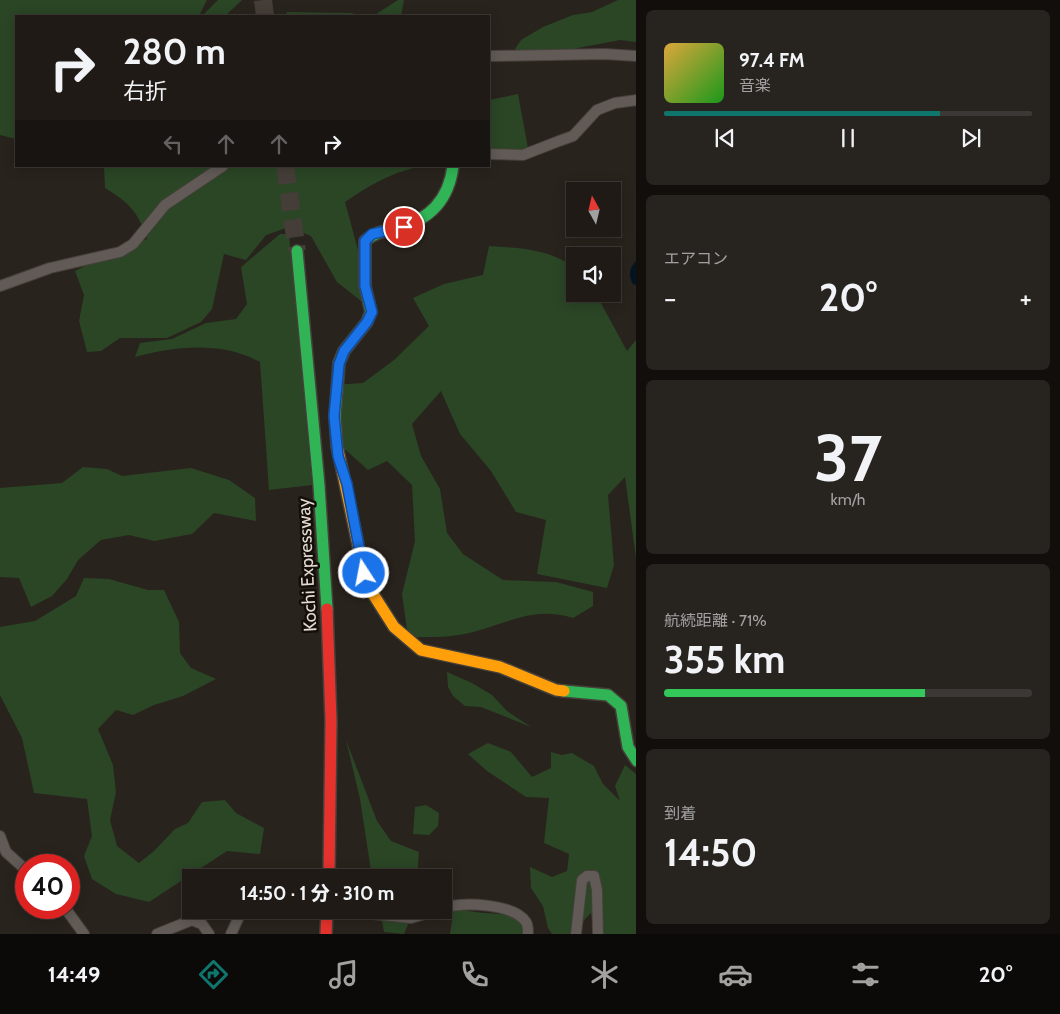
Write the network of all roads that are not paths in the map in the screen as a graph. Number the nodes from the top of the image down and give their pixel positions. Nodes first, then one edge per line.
1 (490, 56) edge
2 (636, 56) edge
3 (636, 100) edge
4 (490, 154) edge
5 (222, 167) edge
6 (453, 167) edge
7 (297, 251) tunnel mouth
8 (0, 286) edge
9 (636, 761) edge
10 (0, 836) edge
11 (15, 860) edge
12 (329, 869) edge
13 (452, 906) edge
14 (73, 919) edge
15 (238, 919) edge
16 (327, 919) edge
17 (84, 934) edge
18 (157, 934) edge
19 (209, 934) edge
20 (232, 934) edge
21 (326, 934) edge
22 (528, 934) edge
23 (576, 934) edge
24 (598, 934) edge

1 - 2 street
3 - 4 street
5 - 8 street
6 - 9 main road
7 - 12 main road, Kochi Expressway
10 - 11 street
13 - 22 street
14 - 17 street
15 - 20 street
16 - 21 main road
18 - 19 street
23 - 24 street

